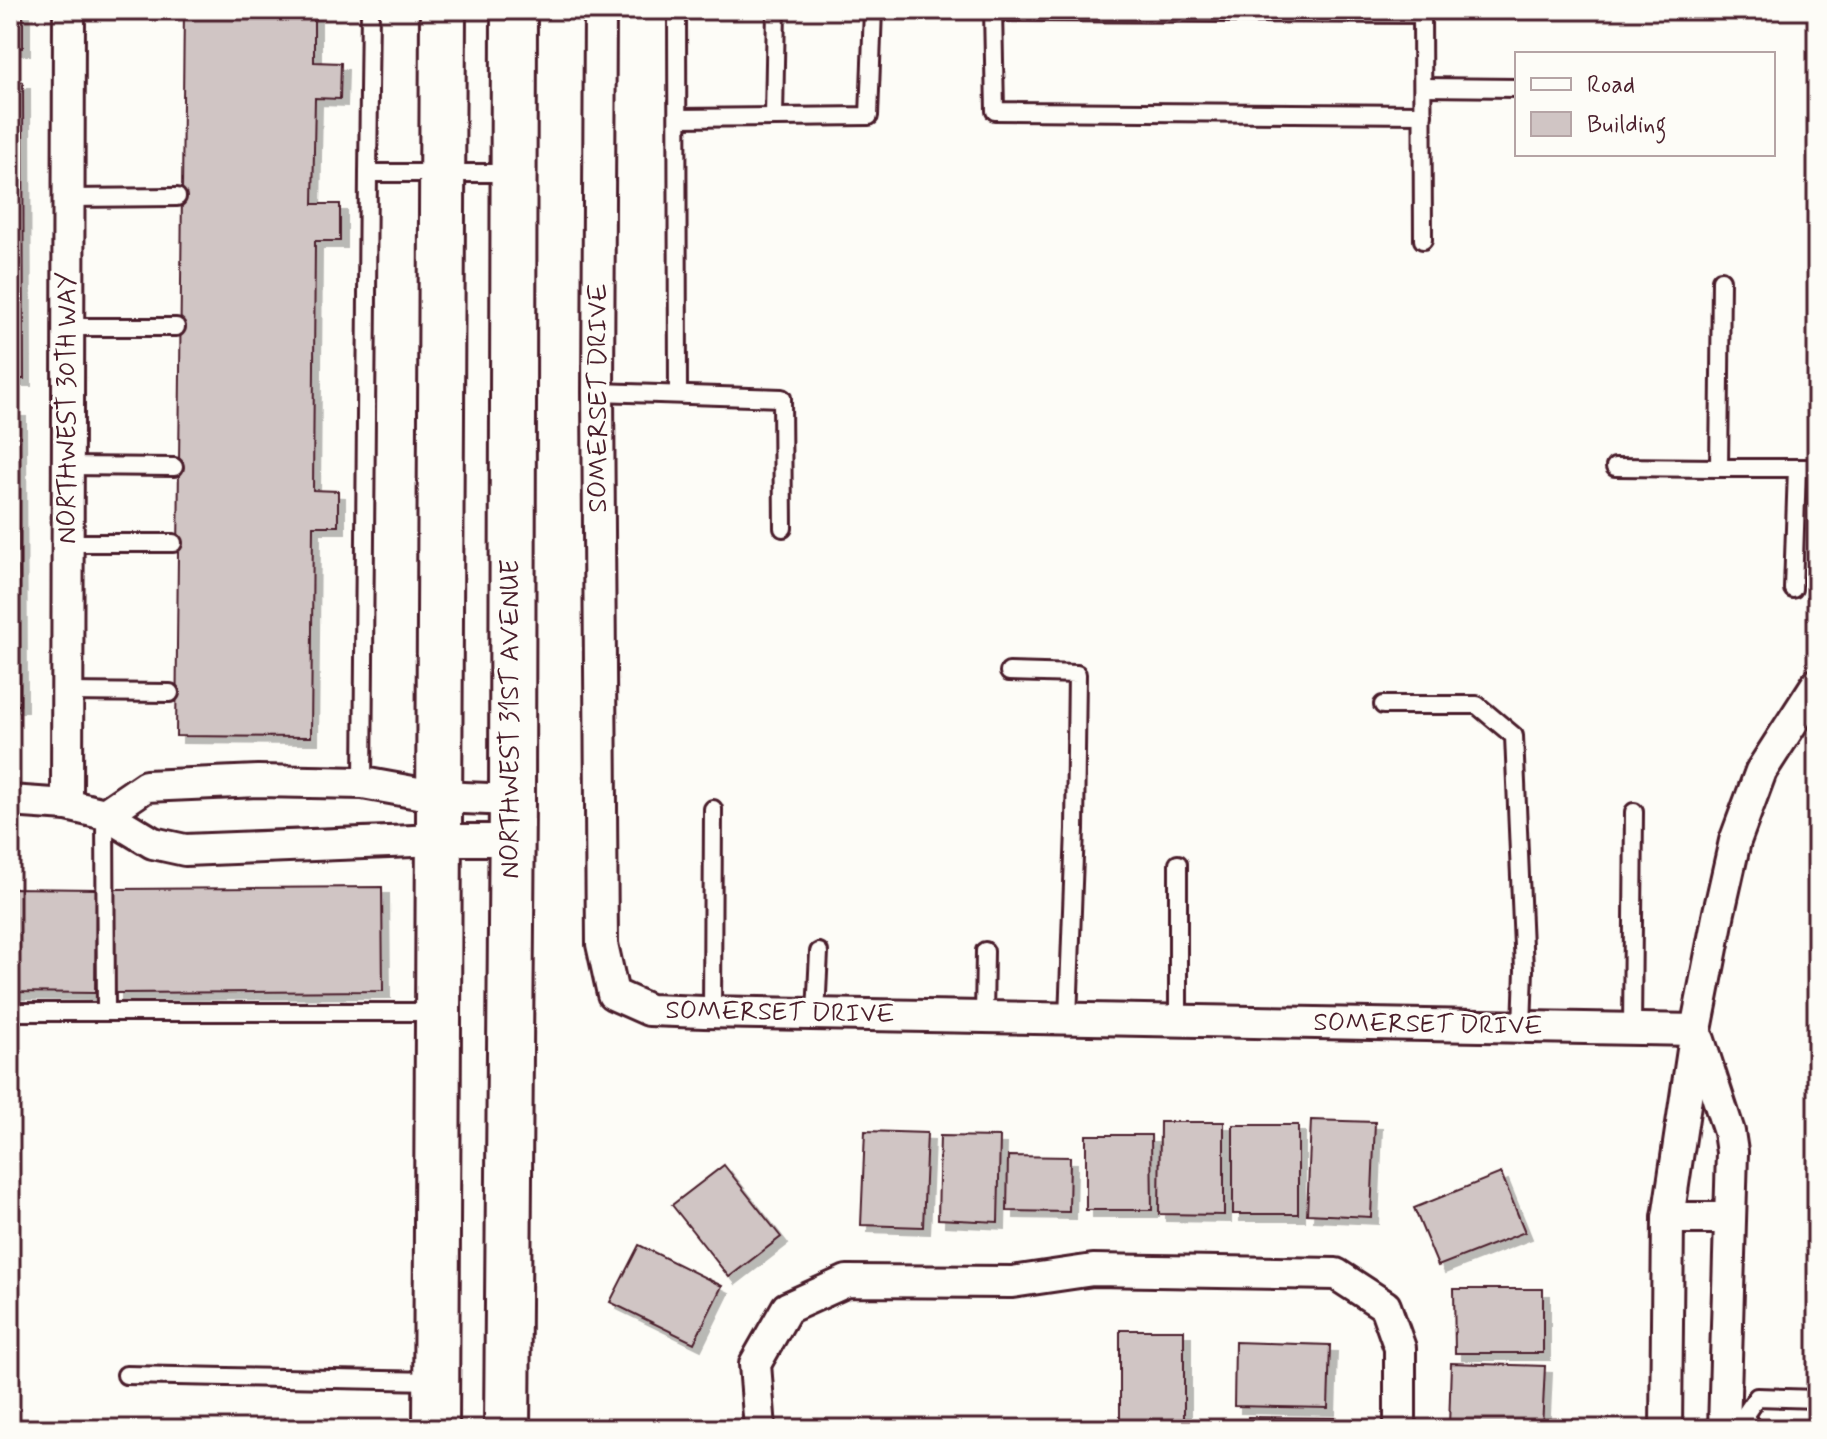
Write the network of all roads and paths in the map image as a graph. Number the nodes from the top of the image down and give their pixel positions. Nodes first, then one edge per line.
1 (69, 10) edge
2 (370, 10) edge
3 (443, 10) edge
4 (514, 10) edge
5 (600, 10) edge
6 (677, 10) edge
7 (776, 10) edge
8 (873, 10) edge
9 (993, 11) edge
10 (1422, 12) edge
11 (1423, 87) junction
12 (1515, 88) edge
13 (1423, 114) junction
14 (774, 117) junction
15 (678, 118) junction
16 (443, 172) junction
17 (368, 173) junction
18 (513, 173) junction
19 (177, 197) dead end
20 (68, 198) junction
21 (1423, 240) dead end
22 (1721, 280) dead end
23 (68, 327) junction
24 (176, 327) dead end
25 (598, 392) junction
26 (678, 393) junction
27 (68, 466) junction
28 (174, 467) dead end
29 (1615, 467) dead end
30 (1719, 468) junction
31 (1797, 468) junction
32 (1817, 468) edge
33 (783, 528) dead end
34 (67, 543) junction
35 (173, 543) dead end
36 (1793, 589) dead end
37 (1009, 672) dead end
38 (1817, 684) edge
39 (67, 692) junction
40 (170, 693) dead end
41 (1383, 705) dead end
42 (363, 783) junction
43 (440, 797) junction
44 (10, 801) edge
45 (67, 805) junction
46 (713, 809) dead end
47 (1634, 812) dead end
48 (105, 814) junction
49 (511, 820) junction
50 (439, 840) junction
51 (1178, 864) dead end
52 (985, 951) dead end
53 (819, 952) dead end
54 (10, 1012) edge
55 (106, 1012) junction
56 (438, 1012) junction
57 (712, 1012) junction
58 (816, 1014) junction
59 (984, 1017) junction
60 (1068, 1019) junction
61 (1178, 1021) junction
62 (1522, 1027) junction
63 (1632, 1029) junction
64 (1696, 1030) junction
65 (1720, 1217) junction
66 (1668, 1218) junction
67 (126, 1375) dead end
68 (436, 1381) junction
69 (1817, 1399) edge
70 (1737, 1422) edge
71 (436, 1429) edge
72 (507, 1429) edge
73 (760, 1429) edge
74 (1400, 1429) edge
75 (1666, 1429) edge

1 - 20 street, NORTHWEST 30TH WAY
2 - 17 lane
3 - 16 main road
4 - 18 main road, NORTHWEST 31ST AVENUE
5 - 25 street, SOMERSET DRIVE
6 - 15 lane
7 - 14 lane
8 - 14 lane
9 - 10 lane
9 - 13 lane
10 - 11 lane
11 - 12 lane
11 - 13 lane
13 - 21 lane
14 - 15 lane
15 - 26 lane
16 - 17 lane
16 - 18 lane
16 - 43 main road
17 - 42 lane
18 - 49 main road, NORTHWEST 31ST AVENUE
19 - 20 lane
20 - 23 street, NORTHWEST 30TH WAY
22 - 30 lane
23 - 24 lane
23 - 27 street, NORTHWEST 30TH WAY
25 - 26 lane
25 - 57 street, SOMERSET DRIVE
26 - 33 lane
27 - 28 lane
27 - 34 street, NORTHWEST 30TH WAY
29 - 30 lane
30 - 31 lane
31 - 32 lane
31 - 36 lane
34 - 35 lane
34 - 39 street, NORTHWEST 30TH WAY
37 - 60 lane
38 - 64 street
39 - 40 lane
39 - 45 street, NORTHWEST 30TH WAY
41 - 62 lane
42 - 43 street
42 - 48 street
43 - 49 street
43 - 50 main road
44 - 45 street
45 - 48 street
46 - 57 lane
47 - 63 lane
48 - 50 street
48 - 55 lane
49 - 50 street
49 - 72 main road, NORTHWEST 31ST AVENUE
50 - 56 main road
51 - 61 lane
52 - 59 lane
53 - 58 lane
54 - 55 lane
55 - 56 lane
56 - 68 main road
57 - 58 street, SOMERSET DRIVE
58 - 59 street, SOMERSET DRIVE
59 - 60 street, SOMERSET DRIVE
60 - 61 street, SOMERSET DRIVE
61 - 62 street, SOMERSET DRIVE
62 - 63 street, SOMERSET DRIVE
63 - 64 street, SOMERSET DRIVE
64 - 65 street
64 - 66 street
65 - 66 street
65 - 70 street
66 - 75 street
67 - 68 lane
68 - 71 main road
69 - 70 lane
73 - 74 street

